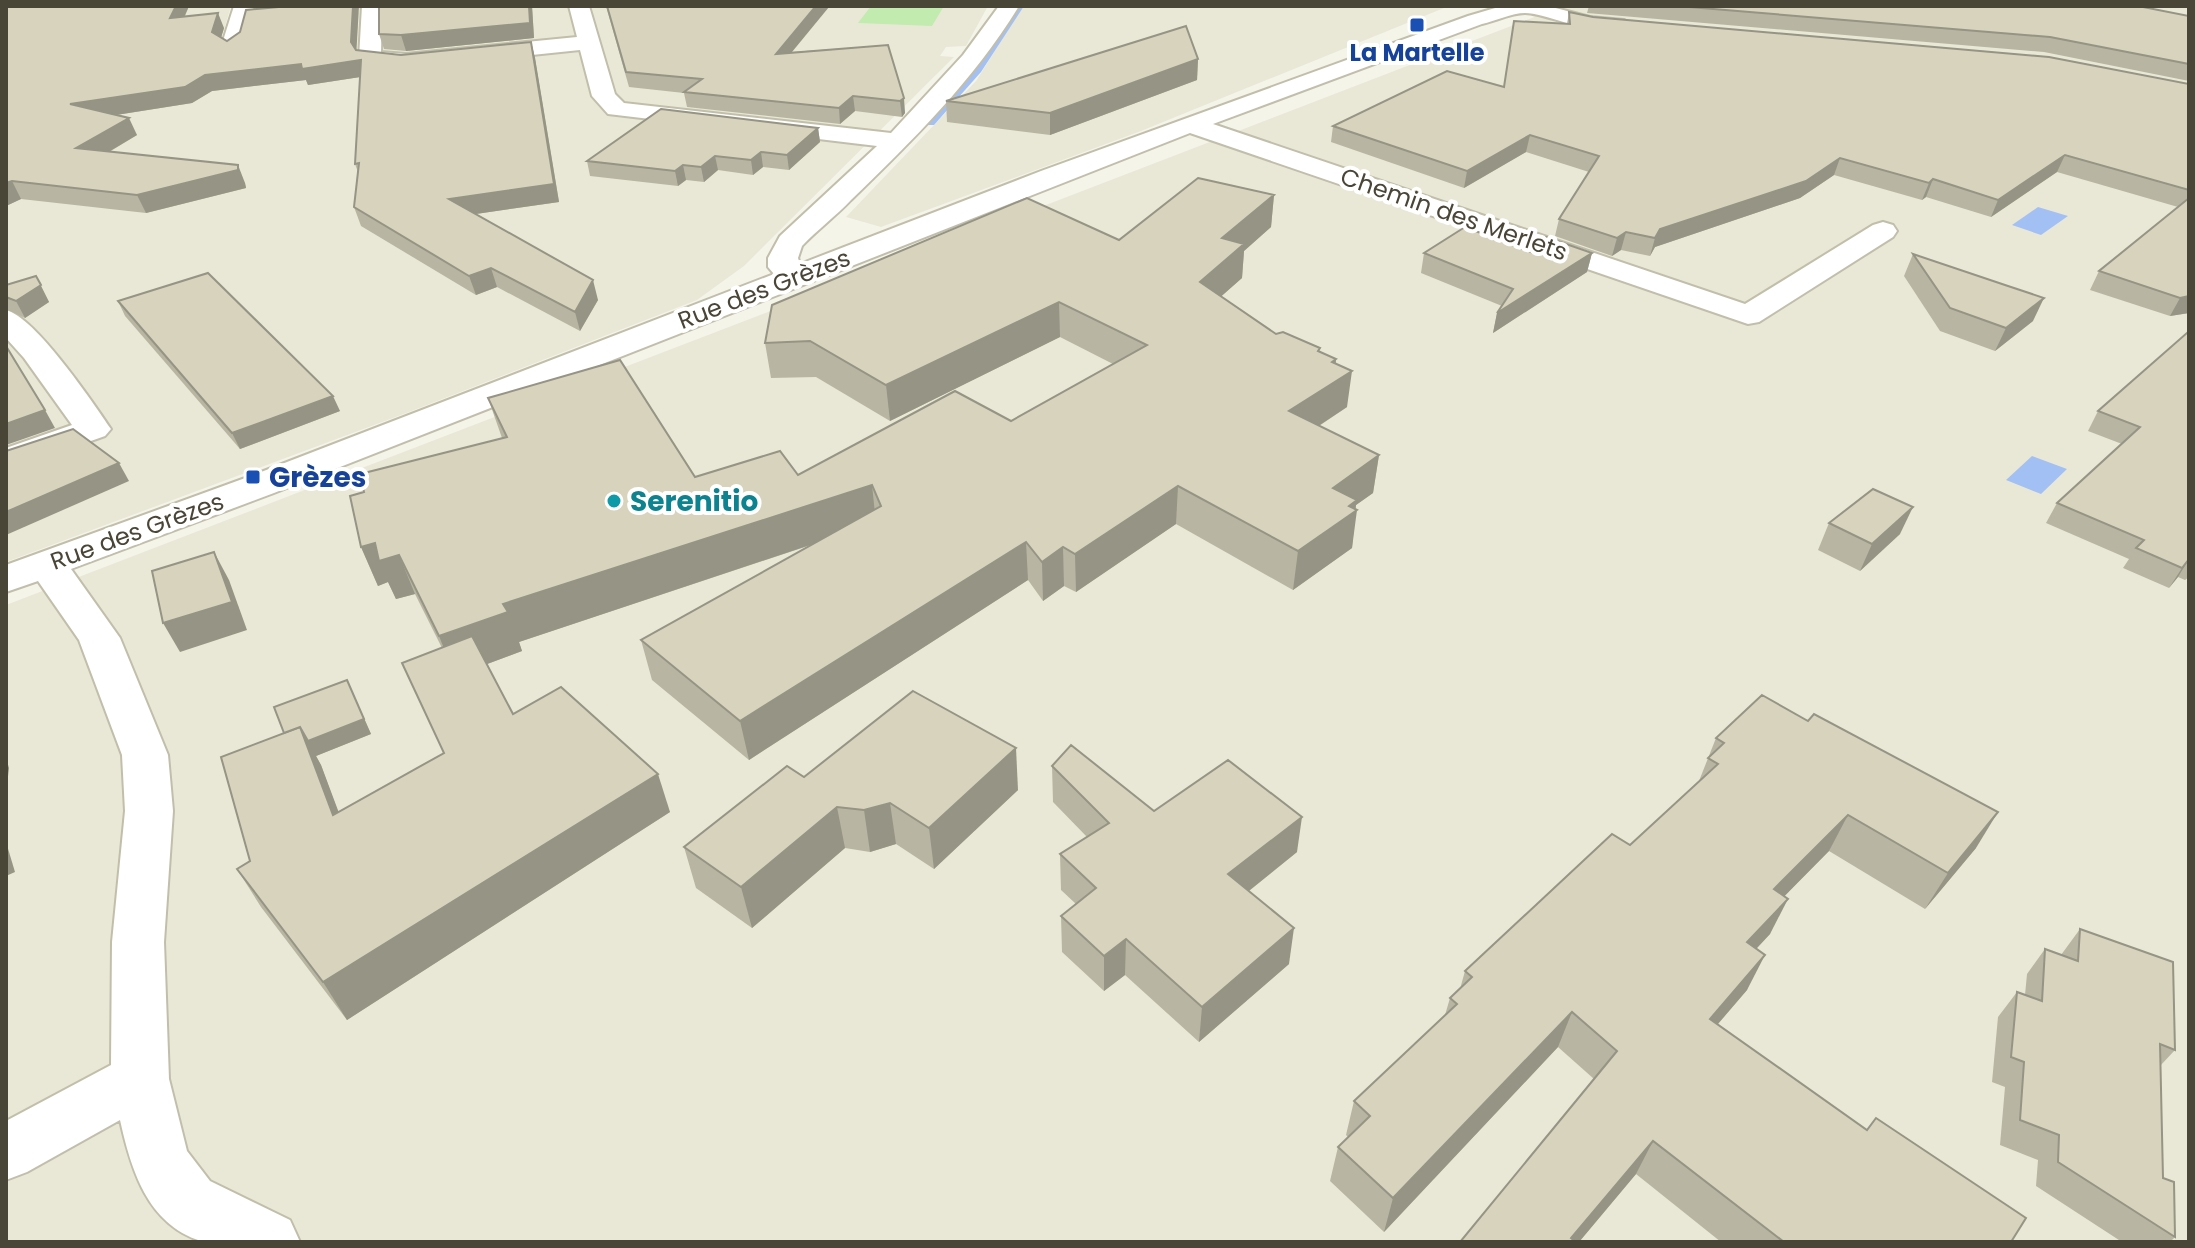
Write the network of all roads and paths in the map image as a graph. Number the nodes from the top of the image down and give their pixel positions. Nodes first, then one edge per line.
1 (244, 6) edge
2 (372, 6) edge
3 (579, 6) edge
4 (1009, 6) edge
5 (1524, 6) edge
6 (1652, 28) edge
7 (589, 42) junction
8 (232, 47) edge
9 (1191, 125) junction
10 (896, 141) junction
11 (816, 220) junction
12 (1883, 231) dead end
13 (853, 255) junction
14 (798, 276) junction
15 (6, 319) edge
16 (6, 460) edge
17 (26, 572) edge
18 (140, 1079) junction
19 (6, 1152) edge
20 (268, 1242) edge

1 - 8 street
2 - 7 street
3 - 7 street
4 - 10 street
5 - 6 street
5 - 9 street, Rue des Grèzes
7 - 10 street
9 - 12 street, Chemin des Merlets
9 - 13 street, Rue des Grèzes
10 - 11 street
11 - 13 street
11 - 14 street
13 - 14 street, Rue des Grèzes
14 - 17 street, Rue des Grèzes
15 - 16 street
17 - 18 street
18 - 19 street
18 - 20 street

